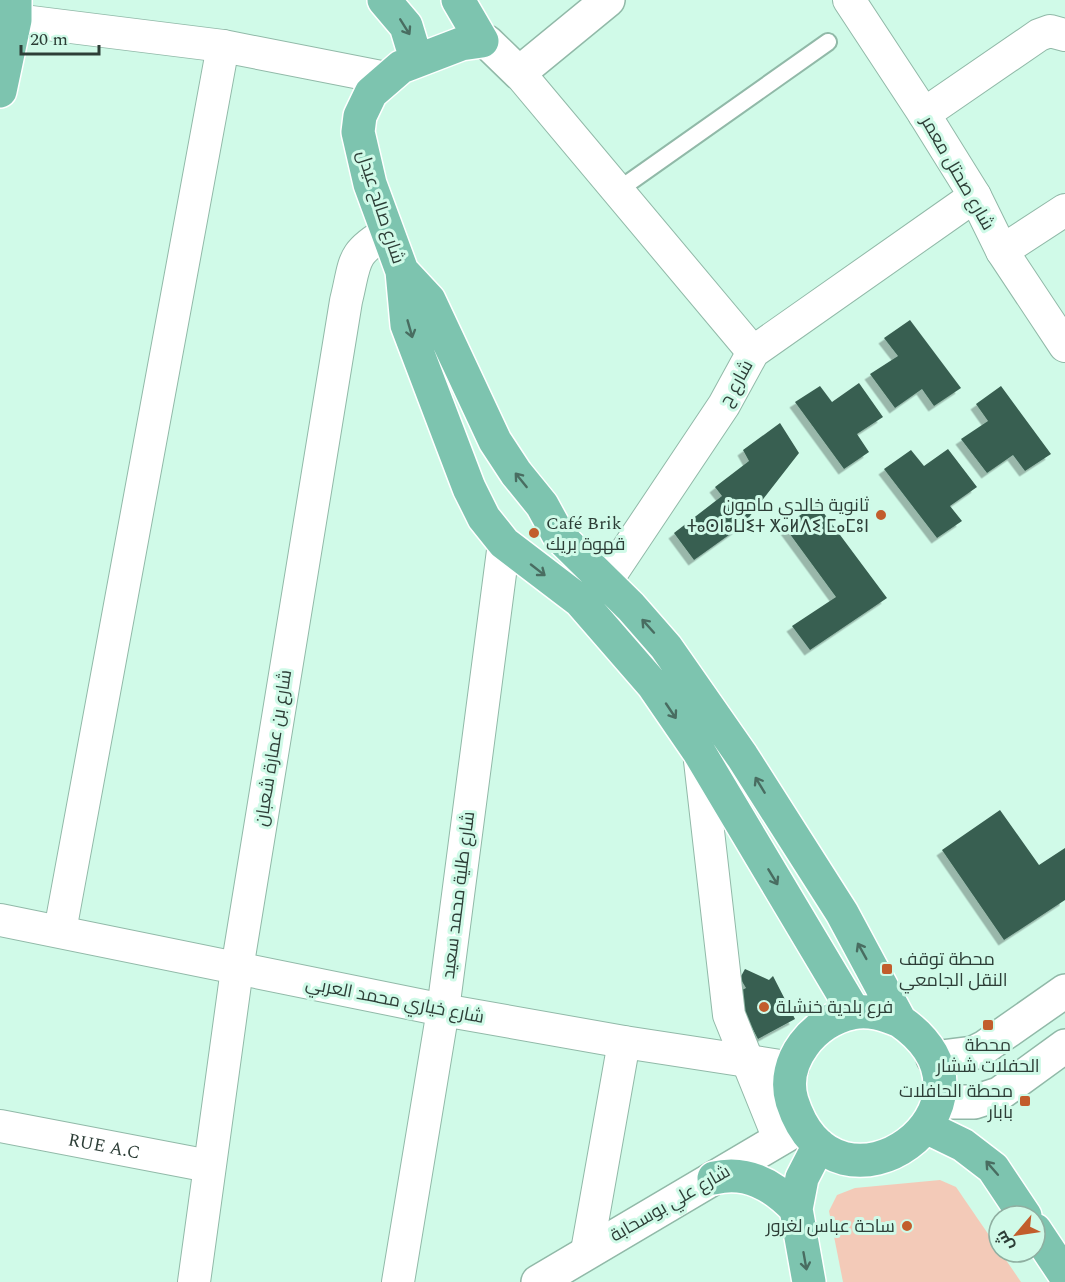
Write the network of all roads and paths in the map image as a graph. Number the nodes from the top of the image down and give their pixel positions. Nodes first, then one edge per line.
1 (384, 0) edge
2 (458, 0) edge
3 (608, 0) edge
4 (849, 0) edge
5 (15, 10) edge
6 (1065, 35) edge
7 (482, 41) junction
8 (828, 42) dead end
9 (223, 46) junction
10 (416, 59) junction
11 (519, 73) junction
12 (386, 78) junction
13 (0, 92) edge
14 (924, 114) junction
15 (617, 191) junction
16 (975, 196) junction
17 (1065, 210) edge
18 (388, 232) junction
19 (1002, 251) junction
20 (402, 271) junction
21 (1065, 346) edge
22 (753, 352) junction
23 (504, 543) junction
24 (592, 592) junction
25 (699, 752) junction
26 (0, 920) edge
27 (60, 930) junction
28 (237, 969) junction
29 (1065, 992) edge
30 (443, 1010) junction
31 (854, 1012) junction
32 (900, 1021) junction
33 (624, 1042) junction
34 (1065, 1046) edge
35 (933, 1058) junction
36 (745, 1059) junction
37 (792, 1068) junction
38 (932, 1115) junction
39 (0, 1126) edge
40 (800, 1137) junction
41 (208, 1166) junction
42 (714, 1178) junction
43 (1017, 1204) edge
44 (796, 1209) junction
45 (1047, 1248) edge
46 (587, 1251) junction
47 (1065, 1275) edge
48 (194, 1282) edge
49 (398, 1282) edge
50 (538, 1282) edge
51 (809, 1282) edge

1 -> 10 main road
2 - 7 main road
3 - 11 main road
4 - 14 street, شارع صحتل معمر
5 - 9 street
5 - 13 main road
6 - 14 street
7 - 10 main road, شارع صالح عيدل
7 - 11 main road
8 - 15 lane
9 - 12 street
9 - 27 street
10 - 12 main road, شارع صالح عيدل
11 - 15 street
12 - 18 main road, شارع صالح عيدل
14 - 16 street, شارع صحتل معمر
15 - 22 street
16 - 19 street, شارع صحتل معمر
16 - 22 street, شارع ح
17 - 19 street
18 - 20 main road, شارع صالح عيدل
18 - 28 street, شارع بن عمارة شعبان
19 - 21 street, شارع صحتل معمر
20 -> 23 main road
24 -> 20 main road
22 - 24 street, شارع ح
23 -> 24 main road
23 - 30 street, شارع طلية محمد سعيد
24 -> 25 main road
32 -> 24 main road
25 -> 31 main road
25 - 36 street
26 - 27 street, شارع خياري محمد العربي
27 - 28 street, شارع خياري محمد العربي
28 - 30 street, شارع خياري محمد العربي
28 - 41 street, شارع بن عمارة شعبان
29 - 35 main road
30 - 33 street, شارع خياري محمد العربي
30 - 49 street, شارع طلية محمد سعيد
31 - 32 main road
31 - 37 main road
32 - 35 main road
33 - 36 street, شارع خياري محمد العربي
33 - 46 street
34 - 38 main road
35 - 38 main road
36 - 37 street, شارع خياري محمد العربي
36 - 40 street
37 - 40 main road
38 - 40 main road
43 -> 38 main road
39 - 41 street, RUE A.C
40 - 42 main road, شارع علي بوسحابة
40 - 44 main road
41 - 48 street, شارع بن عمارة شعبان
42 - 44 main road
42 - 46 main road, شارع علي بوسحابة
44 -> 51 main road
45 - 47 main road
46 - 50 main road, شارع علي بوسحابة

